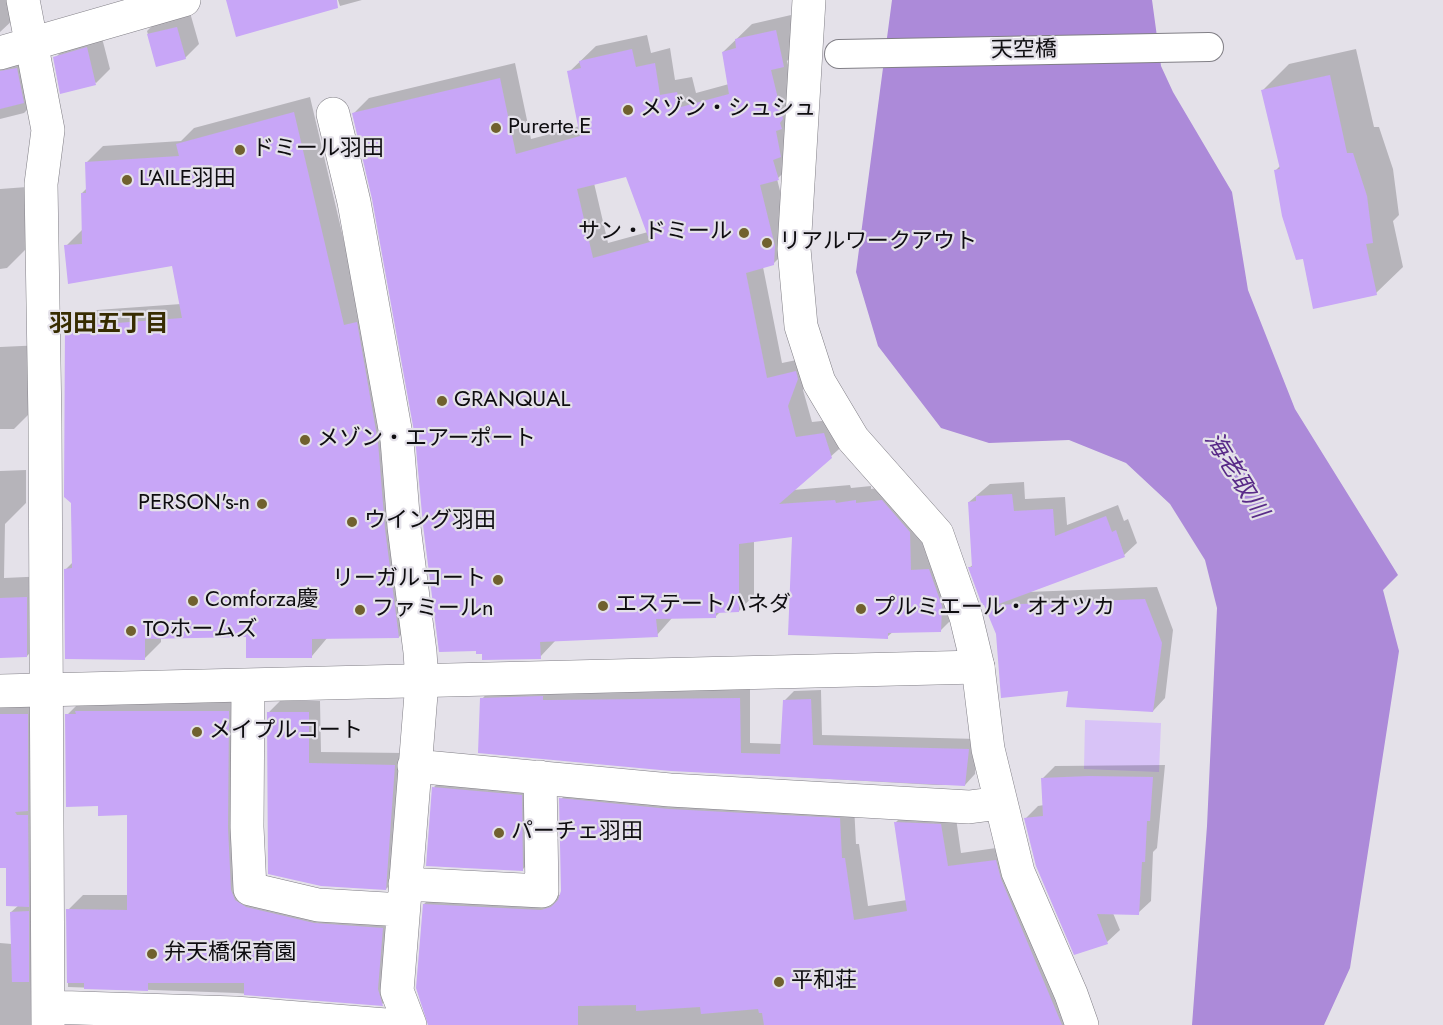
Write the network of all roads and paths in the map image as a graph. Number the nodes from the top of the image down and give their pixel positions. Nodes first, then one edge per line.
1 (23, 0) edge
2 (184, 0) edge
3 (809, 0) edge
4 (1209, 48) dead end
5 (15, 49) edge
6 (839, 54) dead end
7 (333, 114) dead end
8 (978, 667) junction
9 (422, 682) junction
10 (248, 686) junction
11 (47, 690) junction
12 (0, 691) edge
13 (414, 766) junction
14 (540, 777) junction
15 (1000, 803) junction
16 (404, 897) junction
17 (48, 1016) edge
18 (386, 1025) edge
19 (410, 1025) edge
20 (1082, 1025) edge

1 - 5 street
2 - 5 street
3 - 8 street
4 - 6 street, 天空橋
5 - 11 street
7 - 9 street
8 - 9 street
8 - 15 street
9 - 10 street
9 - 13 street
10 - 11 street
10 - 16 street
11 - 12 street
11 - 17 street
13 - 14 street
13 - 16 street
14 - 15 street
14 - 16 street
15 - 20 street
16 - 19 street
17 - 18 street

